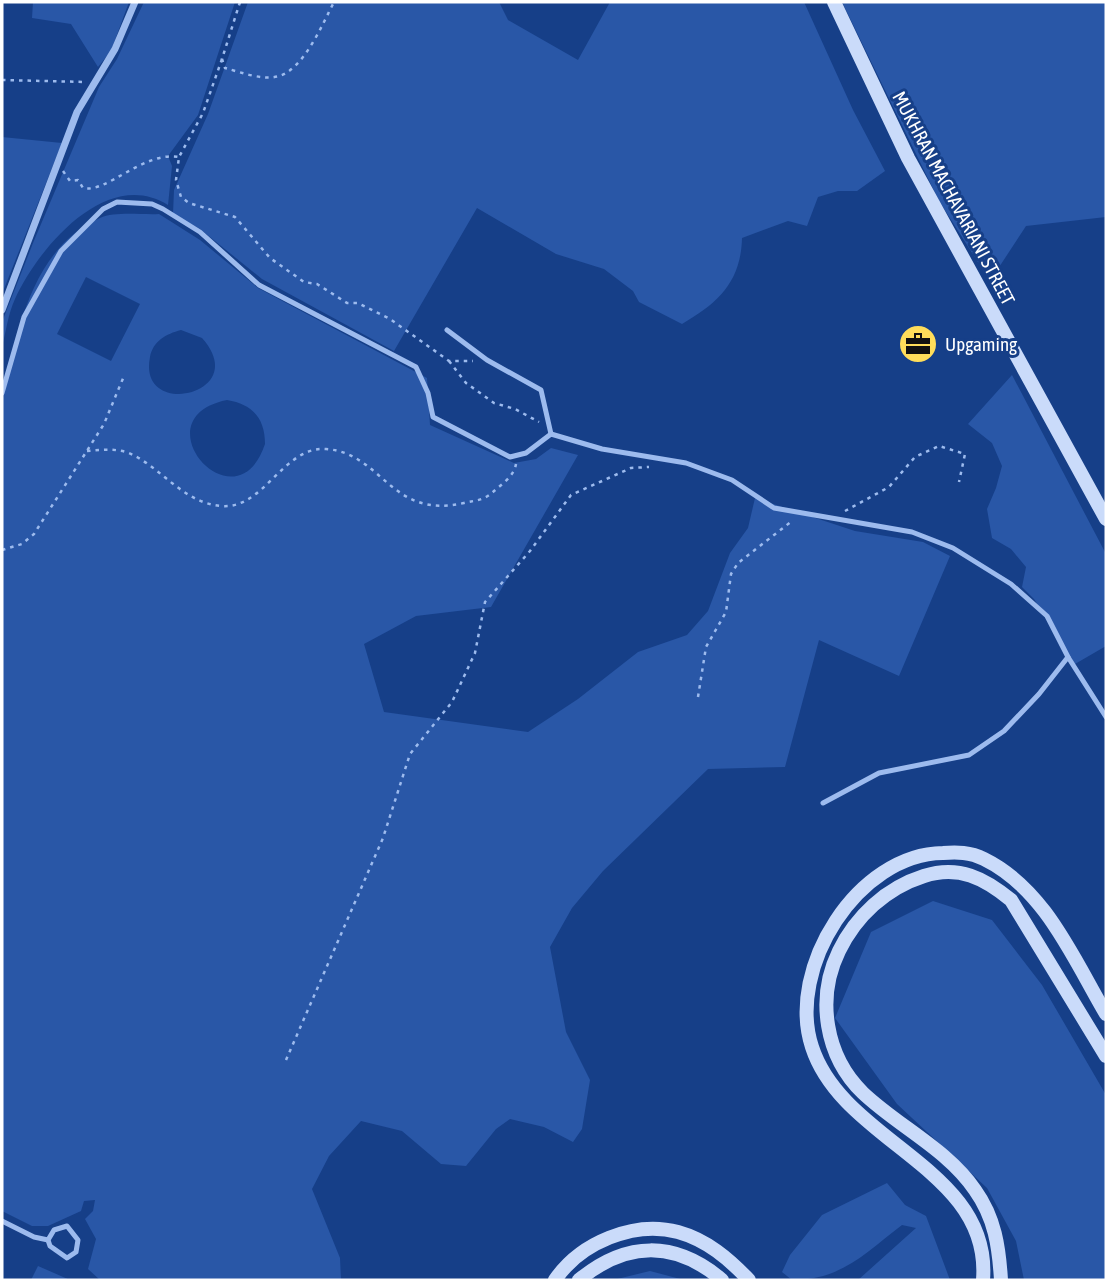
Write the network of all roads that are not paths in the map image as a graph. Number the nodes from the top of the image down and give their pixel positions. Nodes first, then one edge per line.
1 (135, 2) edge
2 (834, 2) edge
3 (2, 310) edge
4 (447, 330) dead end
5 (2, 393) edge
6 (550, 431) junction
7 (1106, 519) edge
8 (1068, 657) junction
9 (1106, 718) edge
10 (823, 803) dead end
11 (1106, 1014) edge
12 (1106, 1056) edge
13 (2, 1221) edge
14 (48, 1240) junction
15 (555, 1280) edge
16 (579, 1280) edge
17 (722, 1280) edge
18 (748, 1280) edge
19 (983, 1280) edge
20 (1001, 1280) edge

1 - 3 street
2 - 7 main road, MUKHRAN MACHAVARIANI STREET
4 - 6 lane
5 - 6 lane
6 - 8 lane
8 - 9 lane
8 - 10 lane
11 - 19 main road
12 - 20 main road
13 - 14 lane
14 - 14 lane
15 - 18 main road
16 - 17 main road

